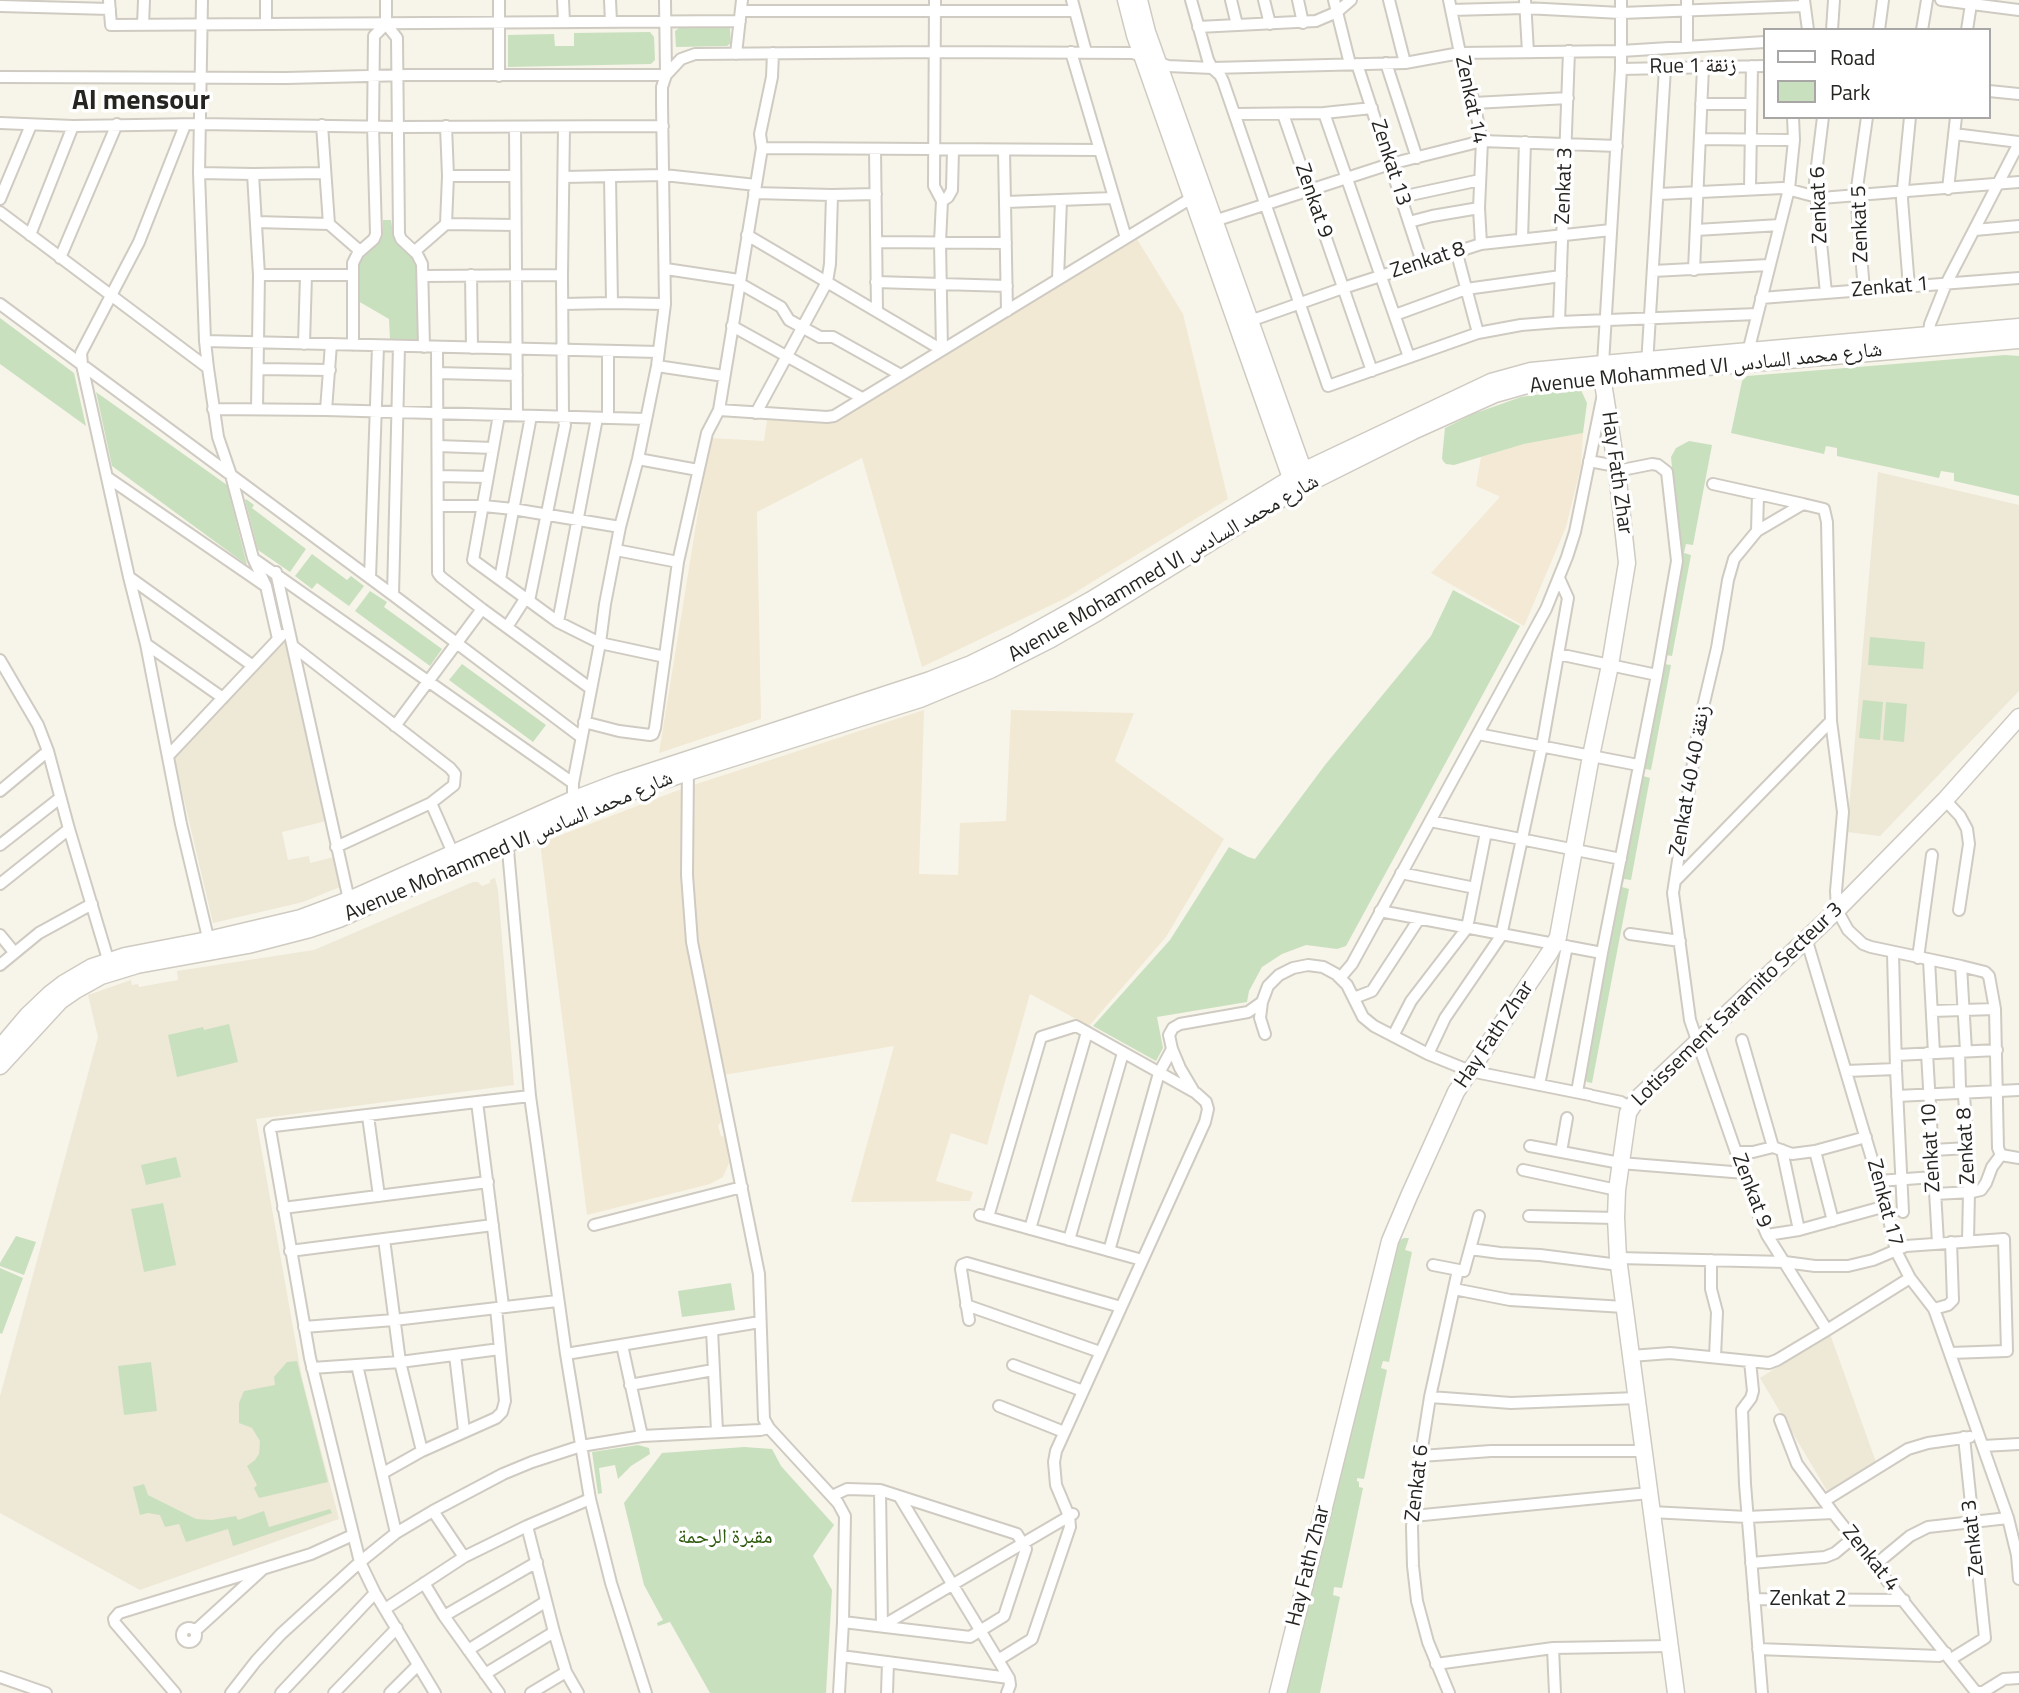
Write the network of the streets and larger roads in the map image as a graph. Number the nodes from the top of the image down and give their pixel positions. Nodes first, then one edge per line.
1 (144, 0) edge
2 (202, 0) edge
3 (266, 0) edge
4 (386, 0) edge
5 (499, 0) edge
6 (563, 0) edge
7 (610, 0) edge
8 (665, 0) edge
9 (1126, 0) edge
10 (1139, 0) edge
11 (1191, 0) edge
12 (1231, 0) edge
13 (1264, 0) edge
14 (1298, 0) edge
15 (1334, 0) edge
16 (1351, 0) edge
17 (1389, 0) edge
18 (1621, 0) edge
19 (1834, 0) edge
20 (1882, 0) edge
21 (1927, 0) edge
22 (1941, 0) edge
23 (1804, 3) edge
24 (110, 4) edge
25 (1525, 4) edge
26 (1971, 4) junction
27 (1073, 5) edge
28 (1450, 5) edge
29 (0, 6) edge
30 (835, 6) edge
31 (879, 6) edge
32 (935, 6) edge
33 (990, 6) edge
34 (1687, 6) edge
35 (2019, 10) edge
36 (741, 11) edge
37 (1337, 12) junction
38 (1621, 13) junction
39 (564, 22) junction
40 (611, 22) junction
41 (665, 22) junction
42 (499, 23) junction
43 (1303, 23) junction
44 (266, 24) junction
45 (386, 24) junction
46 (1270, 24) junction
47 (143, 25) junction
48 (202, 25) junction
49 (1237, 25) junction
50 (1198, 27) junction
51 (1808, 28) edge
52 (1832, 28) edge
53 (1879, 28) edge
54 (1922, 28) edge
55 (1967, 28) edge
56 (1764, 42) edge
57 (1687, 47) junction
58 (1569, 51) junction
59 (1621, 51) junction
60 (935, 52) junction
61 (1071, 52) junction
62 (1086, 52) junction
63 (1528, 52) junction
64 (1460, 53) junction
65 (736, 54) junction
66 (773, 54) junction
67 (1151, 59) junction
68 (1386, 63) junction
69 (1405, 63) junction
70 (1354, 64) junction
71 (1764, 65) edge
72 (1752, 66) junction
73 (1703, 67) junction
74 (1212, 68) junction
75 (1665, 68) junction
76 (1621, 69) junction
77 (374, 75) junction
78 (397, 75) junction
79 (666, 75) junction
80 (499, 76) junction
81 (0, 77) edge
82 (199, 78) junction
83 (1991, 91) edge
84 (2019, 94) edge
85 (1568, 98) junction
86 (1475, 103) junction
87 (1701, 104) junction
88 (1750, 104) junction
89 (1372, 108) junction
90 (1324, 113) junction
91 (1235, 114) junction
92 (1283, 114) junction
93 (1793, 119) edge
94 (1824, 119) edge
95 (1867, 119) edge
96 (1910, 119) edge
97 (1956, 119) edge
98 (0, 123) edge
99 (117, 124) junction
100 (199, 124) junction
101 (31, 125) junction
102 (185, 125) junction
103 (323, 125) junction
104 (73, 126) junction
105 (373, 126) junction
106 (446, 126) junction
107 (663, 126) junction
108 (397, 127) junction
109 (515, 127) junction
110 (564, 127) junction
111 (1954, 134) junction
112 (1700, 139) junction
113 (1752, 139) junction
114 (1482, 141) junction
115 (1794, 141) junction
116 (1525, 142) junction
117 (2019, 142) edge
118 (1567, 143) junction
119 (1617, 146) junction
120 (762, 148) junction
121 (875, 149) junction
122 (934, 150) junction
123 (953, 150) junction
124 (1004, 150) junction
125 (1100, 150) junction
126 (1417, 158) junction
127 (1390, 164) junction
128 (199, 173) junction
129 (325, 173) junction
130 (253, 174) junction
131 (664, 175) junction
132 (448, 176) junction
133 (515, 176) junction
134 (611, 176) junction
135 (564, 177) junction
136 (1346, 177) junction
137 (1480, 180) junction
138 (2019, 182) edge
139 (1997, 186) junction
140 (755, 189) junction
141 (1750, 189) junction
142 (1789, 189) junction
143 (1948, 189) junction
144 (1309, 190) junction
145 (1902, 190) junction
146 (1697, 192) junction
147 (876, 194) junction
148 (1659, 194) junction
149 (832, 195) junction
150 (1856, 195) junction
151 (1401, 197) junction
152 (1816, 197) junction
153 (1113, 198) junction
154 (0, 199) edge
155 (1060, 200) junction
156 (1194, 200) junction
157 (942, 201) junction
158 (1006, 202) junction
159 (1265, 205) junction
160 (1479, 208) junction
161 (0, 212) edge
162 (256, 222) junction
163 (1209, 222) junction
164 (1409, 222) junction
165 (329, 224) junction
166 (446, 224) junction
167 (515, 225) junction
168 (1780, 225) junction
169 (2019, 226) edge
170 (1611, 229) junction
171 (1696, 230) junction
172 (1975, 230) junction
173 (747, 234) junction
174 (1563, 234) junction
175 (30, 235) junction
176 (1126, 238) junction
177 (1522, 239) junction
178 (877, 242) junction
179 (940, 242) junction
180 (1006, 243) junction
181 (1481, 244) junction
182 (1456, 250) junction
183 (360, 251) junction
184 (415, 251) junction
185 (60, 258) junction
186 (1422, 262) junction
187 (1769, 265) junction
188 (666, 269) junction
189 (1694, 270) junction
190 (1653, 271) junction
191 (259, 275) junction
192 (306, 275) junction
193 (352, 275) junction
194 (471, 275) junction
195 (516, 275) junction
196 (562, 275) junction
197 (424, 276) junction
198 (1381, 276) junction
199 (1561, 276) junction
200 (2019, 278) edge
201 (1058, 279) junction
202 (739, 282) junction
203 (827, 282) junction
204 (876, 282) junction
205 (1946, 284) junction
206 (941, 285) junction
207 (1007, 286) junction
208 (1909, 287) junction
209 (1343, 288) junction
210 (1466, 289) junction
211 (1864, 290) junction
212 (1826, 293) junction
213 (112, 295) junction
214 (1761, 298) junction
215 (612, 303) junction
216 (0, 304) edge
217 (563, 304) junction
218 (665, 304) junction
219 (1300, 304) junction
220 (877, 311) junction
221 (1007, 311) junction
222 (1757, 314) junction
223 (1395, 315) junction
224 (1649, 319) junction
225 (1250, 321) junction
226 (1605, 321) junction
227 (1559, 322) junction
228 (732, 326) junction
229 (803, 327) junction
230 (2019, 327) edge
231 (1478, 333) junction
232 (1929, 334) junction
233 (2019, 340) edge
234 (205, 341) junction
235 (257, 343) junction
236 (304, 344) junction
237 (331, 344) junction
238 (353, 345) junction
239 (378, 345) junction
240 (399, 346) junction
241 (424, 347) junction
242 (436, 347) junction
243 (472, 348) junction
244 (517, 349) junction
245 (563, 350) junction
246 (942, 350) junction
247 (608, 351) junction
248 (659, 352) junction
249 (787, 357) junction
250 (1409, 357) junction
251 (1746, 358) junction
252 (82, 365) junction
253 (657, 366) junction
254 (1647, 366) junction
255 (208, 368) junction
256 (258, 369) junction
257 (330, 370) junction
258 (1371, 371) junction
259 (438, 373) junction
260 (517, 375) junction
261 (901, 375) junction
262 (724, 376) junction
263 (1604, 376) junction
264 (863, 398) junction
265 (257, 409) junction
266 (214, 410) junction
267 (326, 410) junction
268 (719, 410) junction
269 (376, 412) junction
270 (398, 413) junction
271 (438, 413) junction
272 (756, 413) junction
273 (499, 415) junction
274 (517, 415) junction
275 (531, 416) junction
276 (563, 416) junction
277 (603, 418) junction
278 (646, 419) junction
279 (438, 446) junction
280 (493, 448) junction
281 (638, 459) junction
282 (1589, 461) junction
283 (1616, 468) junction
284 (698, 470) junction
285 (231, 475) junction
286 (438, 476) junction
287 (107, 477) junction
288 (488, 477) junction
289 (1300, 480) junction
290 (1713, 484) dead end
291 (1758, 494) junction
292 (1802, 504) junction
293 (438, 506) junction
294 (484, 506) junction
295 (513, 509) junction
296 (546, 514) junction
297 (578, 519) junction
298 (620, 527) junction
299 (1757, 531) junction
300 (615, 550) junction
301 (253, 558) junction
302 (678, 562) junction
303 (276, 572) junction
304 (129, 577) junction
305 (370, 578) junction
306 (1559, 578) junction
307 (500, 579) junction
308 (266, 586) junction
309 (393, 595) junction
310 (527, 600) junction
311 (482, 609) junction
312 (558, 622) junction
313 (507, 627) junction
314 (289, 628) junction
315 (278, 639) junction
316 (600, 643) junction
317 (146, 644) junction
318 (456, 644) junction
319 (294, 647) junction
320 (1558, 654) junction
321 (665, 657) junction
322 (0, 660) edge
323 (1610, 665) junction
324 (253, 666) junction
325 (1657, 675) junction
326 (10, 677) junction
327 (429, 681) junction
328 (0, 685) edge
329 (590, 688) junction
330 (223, 698) junction
331 (2019, 717) edge
332 (1831, 721) junction
333 (584, 722) junction
334 (395, 726) junction
335 (1478, 734) junction
336 (581, 737) junction
337 (1542, 746) junction
338 (48, 751) junction
339 (168, 756) junction
340 (1591, 756) junction
341 (687, 765) junction
342 (1638, 765) junction
343 (573, 783) junction
344 (0, 791) edge
345 (60, 798) junction
346 (1945, 800) junction
347 (431, 803) junction
348 (574, 807) junction
349 (1430, 821) junction
350 (69, 830) junction
351 (1486, 832) junction
352 (506, 837) junction
353 (1523, 839) junction
354 (1681, 839) junction
355 (0, 845) edge
356 (336, 847) junction
357 (1574, 849) junction
358 (1702, 852) junction
359 (453, 853) junction
360 (1933, 855) dead end
361 (1620, 859) junction
362 (1401, 873) junction
363 (1675, 881) junction
364 (0, 884) edge
365 (1475, 888) junction
366 (349, 900) junction
367 (92, 904) junction
368 (1837, 910) junction
369 (1959, 910) dead end
370 (1380, 911) junction
371 (1419, 919) junction
372 (1467, 928) junction
373 (1630, 934) dead end
374 (0, 935) edge
375 (1501, 936) junction
376 (1806, 938) junction
377 (1680, 941) junction
378 (1561, 945) junction
379 (210, 946) junction
380 (14, 952) junction
381 (1602, 953) junction
382 (1893, 953) junction
383 (1923, 959) junction
384 (0, 965) edge
385 (1961, 966) junction
386 (110, 967) junction
387 (1340, 978) junction
388 (1354, 998) junction
389 (1262, 1002) junction
390 (1995, 1009) junction
391 (1963, 1010) junction
392 (1932, 1012) junction
393 (1087, 1032) junction
394 (1265, 1034) dead end
395 (1393, 1036) junction
396 (1697, 1040) junction
397 (1742, 1040) dead end
398 (0, 1048) edge
399 (1172, 1049) junction
400 (1997, 1049) junction
401 (1962, 1051) junction
402 (1123, 1052) junction
403 (1931, 1053) junction
404 (1428, 1054) junction
405 (1896, 1055) junction
406 (0, 1066) edge
407 (1896, 1069) junction
408 (1470, 1071) junction
409 (1846, 1071) junction
410 (1159, 1073) junction
411 (1539, 1085) junction
412 (2019, 1090) edge
413 (1995, 1091) junction
414 (1577, 1092) junction
415 (1196, 1093) junction
416 (1962, 1093) junction
417 (1929, 1095) junction
418 (530, 1096) junction
419 (1897, 1096) junction
420 (478, 1102) junction
421 (1630, 1107) junction
422 (368, 1116) junction
423 (1567, 1118) dead end
424 (1866, 1137) junction
425 (1530, 1146) dead end
426 (1968, 1148) junction
427 (1778, 1149) junction
428 (1933, 1150) junction
429 (1815, 1151) junction
430 (1561, 1152) junction
431 (1736, 1152) junction
432 (2001, 1155) junction
433 (2019, 1158) edge
434 (1620, 1163) junction
435 (1523, 1170) dead end
436 (1745, 1173) junction
437 (1934, 1177) junction
438 (1902, 1178) junction
439 (1878, 1181) junction
440 (488, 1182) junction
441 (742, 1187) junction
442 (1617, 1190) junction
443 (1969, 1192) junction
444 (1935, 1194) junction
445 (379, 1196) junction
446 (1886, 1206) junction
447 (283, 1208) junction
448 (1903, 1212) dead end
449 (1479, 1216) dead end
450 (1529, 1216) dead end
451 (1616, 1217) junction
452 (1833, 1221) junction
453 (594, 1224) dead end
454 (493, 1225) junction
455 (1030, 1229) junction
456 (1798, 1230) junction
457 (1767, 1235) junction
458 (384, 1239) junction
459 (1069, 1240) junction
460 (1968, 1241) junction
461 (1951, 1242) junction
462 (1938, 1243) junction
463 (1470, 1249) junction
464 (290, 1251) junction
465 (1109, 1251) junction
466 (1896, 1251) junction
467 (1142, 1260) junction
468 (1712, 1260) junction
469 (1618, 1261) junction
470 (1785, 1262) junction
471 (1433, 1265) dead end
472 (1458, 1270) junction
473 (1910, 1278) junction
474 (1454, 1289) junction
475 (557, 1301) junction
476 (966, 1305) junction
477 (499, 1307) junction
478 (1121, 1307) junction
479 (1624, 1307) junction
480 (1934, 1309) junction
481 (394, 1320) junction
482 (969, 1320) dead end
483 (760, 1322) junction
484 (304, 1327) junction
485 (712, 1330) junction
486 (1827, 1330) junction
487 (622, 1345) junction
488 (500, 1349) junction
489 (1100, 1352) junction
490 (1950, 1353) junction
491 (566, 1354) junction
492 (455, 1355) junction
493 (1631, 1356) junction
494 (1715, 1357) junction
495 (1750, 1361) junction
496 (400, 1362) junction
497 (357, 1365) junction
498 (1013, 1365) dead end
499 (312, 1368) junction
500 (713, 1370) junction
501 (630, 1385) junction
502 (1083, 1391) junction
503 (1430, 1397) junction
504 (1636, 1398) junction
505 (999, 1406) dead end
506 (1780, 1420) dead end
507 (769, 1428) junction
508 (718, 1431) junction
509 (464, 1432) junction
510 (1064, 1433) junction
511 (642, 1436) junction
512 (1964, 1437) junction
513 (1982, 1441) junction
514 (2019, 1444) edge
515 (581, 1446) junction
516 (422, 1451) junction
517 (1643, 1451) junction
518 (1421, 1456) junction
519 (383, 1473) junction
520 (880, 1490) junction
521 (1648, 1493) junction
522 (832, 1496) junction
523 (899, 1496) junction
524 (590, 1499) junction
525 (1824, 1501) junction
526 (433, 1511) junction
527 (1651, 1512) junction
528 (1833, 1513) junction
529 (1071, 1515) junction
530 (1413, 1517) junction
531 (1747, 1517) junction
532 (2008, 1518) junction
533 (1972, 1522) junction
534 (527, 1526) junction
535 (396, 1533) junction
536 (353, 1535) junction
537 (1853, 1538) junction
538 (1022, 1543) junction
539 (2018, 1555) edge
540 (464, 1556) junction
541 (360, 1562) junction
542 (537, 1562) junction
543 (1751, 1563) junction
544 (1875, 1565) junction
545 (265, 1567) junction
546 (2019, 1579) edge
547 (424, 1583) junction
548 (952, 1585) junction
549 (375, 1592) junction
550 (1754, 1600) junction
551 (1904, 1600) junction
552 (545, 1602) junction
553 (385, 1609) junction
554 (444, 1616) junction
555 (843, 1622) junction
556 (882, 1626) junction
557 (397, 1628) junction
558 (980, 1630) junction
559 (195, 1631) dead end
560 (554, 1632) junction
561 (1669, 1646) junction
562 (1553, 1648) junction
563 (1758, 1648) junction
564 (468, 1650) junction
565 (841, 1656) junction
566 (1949, 1656) junction
567 (998, 1660) junction
568 (888, 1662) junction
569 (1436, 1664) junction
570 (418, 1665) junction
571 (566, 1672) junction
572 (485, 1674) junction
573 (0, 1677) edge
574 (1009, 1678) junction
575 (2019, 1678) edge
576 (644, 1692) edge
577 (46, 1693) edge
578 (175, 1693) edge
579 (231, 1693) edge
580 (281, 1693) edge
581 (334, 1693) edge
582 (390, 1693) edge
583 (435, 1693) edge
584 (499, 1693) edge
585 (531, 1693) edge
586 (578, 1693) edge
587 (839, 1693) edge
588 (887, 1693) edge
589 (1007, 1693) edge
590 (1278, 1693) edge
591 (1449, 1693) edge
592 (1555, 1693) edge
593 (1676, 1693) edge
594 (1762, 1693) edge

1 - 47 street
2 - 48 street
3 - 44 street
4 - 45 street
5 - 42 street
6 - 39 street
7 - 40 street
8 - 41 street
9 - 67 street
10 - 67 street
11 - 50 street
12 - 49 street
13 - 46 street
14 - 43 street
15 - 37 street, Zenkat 13
16 - 37 street
17 - 69 street
18 - 38 street
19 - 52 street
20 - 53 street
21 - 54 street
22 - 26 street
23 - 34 street
23 - 51 street
24 - 29 street
24 - 47 street
25 - 28 street
25 - 38 street
25 - 63 street
26 - 35 street
26 - 55 street
27 - 33 street
27 - 62 street
28 - 64 street, Zenkat 14
30 - 31 street
30 - 36 street
31 - 32 street
32 - 33 street
32 - 60 street
34 - 38 street
34 - 57 street
36 - 41 street
36 - 65 street
37 - 43 street
37 - 70 street, Zenkat 13
38 - 59 street
39 - 40 street
39 - 42 street
40 - 41 street
41 - 79 street
42 - 45 street
42 - 80 street
43 - 46 street
44 - 45 street
44 - 48 street
45 - 77 street
45 - 78 street
46 - 49 street
47 - 48 street
48 - 82 street
49 - 50 street
50 - 74 street
56 - 57 street
57 - 59 street
58 - 59 street
58 - 63 street
58 - 85 street, Zenkat 3
59 - 76 street
60 - 61 street
60 - 66 street
60 - 122 street
61 - 62 street
61 - 125 street
62 - 67 street
63 - 64 street
64 - 69 street
64 - 86 street, Zenkat 14
65 - 66 street
65 - 79 street
66 - 120 street
67 - 74 street
67 - 156 street
67 - 163 street
68 - 69 street
68 - 70 street
68 - 126 street
70 - 74 street
70 - 89 street, Zenkat 13
71 - 72 street, Rue 1 زنقة
72 - 73 street, Rue 1 زنقة
72 - 88 street
73 - 75 street, Rue 1 زنقة
73 - 87 street
74 - 91 street
75 - 76 street, Rue 1 زنقة
75 - 148 street
76 - 119 street
77 - 78 street
77 - 82 street
77 - 105 street
78 - 80 street
78 - 108 street
79 - 80 street
79 - 107 street
81 - 82 street
82 - 100 street
83 - 84 street
85 - 86 street
85 - 118 street, Zenkat 3
86 - 114 street, Zenkat 14
87 - 88 street
87 - 112 street
88 - 113 street
89 - 90 street
89 - 127 street, Zenkat 13
90 - 92 street
90 - 136 street
91 - 92 street
91 - 159 street
92 - 144 street, Zenkat 9
93 - 115 street
94 - 152 street, Zenkat 6
95 - 150 street, Zenkat 5
96 - 145 street
97 - 111 street
98 - 101 street
99 - 102 street
99 - 104 street
99 - 185 street
100 - 102 street
100 - 103 street
100 - 128 street
101 - 104 street
101 - 154 street
102 - 213 street
103 - 105 street
103 - 129 street
104 - 175 street
105 - 108 street
105 - 183 street
106 - 108 street
106 - 109 street
106 - 132 street
107 - 110 street
107 - 131 street
108 - 184 street
109 - 110 street
109 - 133 street
110 - 135 street
111 - 117 street
111 - 143 street
112 - 113 street
112 - 146 street
113 - 115 street
113 - 141 street
114 - 116 street
114 - 126 street
114 - 137 street, Zenkat 14
115 - 142 street
116 - 118 street
116 - 177 street
117 - 139 street
118 - 119 street
118 - 174 street, Zenkat 3
119 - 170 street
120 - 121 street
120 - 140 street
121 - 122 street
121 - 147 street
122 - 123 street
122 - 157 street
123 - 124 street
123 - 157 street
124 - 125 street
124 - 158 street
125 - 153 street
126 - 127 street
127 - 136 street
127 - 151 street, Zenkat 13
128 - 130 street
128 - 234 street
129 - 130 street
129 - 165 street
130 - 162 street
131 - 134 street
131 - 140 street
131 - 188 street
132 - 133 street
132 - 166 street
133 - 167 street
134 - 135 street
134 - 215 street
135 - 196 street
136 - 144 street
136 - 198 street
137 - 151 street
137 - 160 street, Zenkat 14
138 - 139 street
139 - 143 street
139 - 172 street
140 - 149 street
140 - 173 street
141 - 142 street
141 - 146 street
142 - 152 street
142 - 168 street
143 - 145 street
144 - 159 street
144 - 209 street, Zenkat 9
145 - 150 street
145 - 208 street
146 - 148 street
146 - 171 street
147 - 149 street
147 - 178 street
148 - 190 street
149 - 203 street
150 - 152 street
150 - 211 street, Zenkat 5
151 - 164 street, Zenkat 13
152 - 212 street, Zenkat 6
153 - 155 street
153 - 176 street
155 - 158 street
155 - 201 street
156 - 163 street
156 - 176 street
157 - 179 street
158 - 180 street
159 - 163 street
159 - 219 street
160 - 164 street
160 - 181 street, Zenkat 14
161 - 175 street
162 - 165 street
162 - 191 street
163 - 225 street
163 - 289 street
164 - 186 street, Zenkat 13
165 - 183 street
166 - 167 street
166 - 184 street
167 - 195 street
168 - 171 street
168 - 187 street
169 - 172 street
170 - 174 street, Zenkat 8
170 - 226 street
171 - 189 street
172 - 205 street
173 - 202 street
173 - 203 street
174 - 177 street, Zenkat 8
174 - 199 street, Zenkat 3
175 - 185 street
176 - 201 street
177 - 181 street, Zenkat 8
178 - 179 street
178 - 204 street
179 - 180 street
179 - 206 street
180 - 207 street
181 - 182 street, Zenkat 8
182 - 186 street, Zenkat 8
182 - 210 street
183 - 193 street
184 - 197 street
185 - 213 street
186 - 198 street, Zenkat 8
187 - 189 street
187 - 214 street
188 - 202 street
188 - 218 street
189 - 190 street
190 - 224 street
191 - 192 street
191 - 235 street
192 - 193 street
192 - 236 street
193 - 238 street
194 - 195 street
194 - 197 street
194 - 243 street
195 - 196 street
195 - 244 street
196 - 217 street
197 - 241 street
198 - 209 street, Zenkat 8
198 - 223 street
199 - 210 street
199 - 227 street, Zenkat 3
200 - 205 street, Zenkat 1
201 - 221 street
202 - 228 street
202 - 229 street
203 - 220 street
203 - 229 street
204 - 206 street
204 - 220 street
205 - 208 street, Zenkat 1
205 - 232 street
206 - 207 street
206 - 246 street
207 - 221 street
208 - 211 street, Zenkat 1
209 - 219 street, Zenkat 8
209 - 258 street, Zenkat 9
210 - 223 street
210 - 231 street
211 - 212 street, Zenkat 1
212 - 214 street, Zenkat 1
213 - 252 street
213 - 255 street
214 - 222 street
215 - 217 street
215 - 218 street
216 - 252 street
217 - 245 street
218 - 248 street
219 - 225 street, Zenkat 8
219 - 258 street
220 - 246 street
221 - 246 street
222 - 224 street
222 - 251 street
223 - 250 street
224 - 226 street
224 - 254 street
225 - 289 street
226 - 227 street
226 - 263 street
227 - 231 street
228 - 249 street
228 - 262 street
229 - 249 street
229 - 261 street
230 - 232 street, Avenue Mohammed VI شارع محمد السادس
231 - 250 street
232 - 251 street, Avenue Mohammed VI شارع محمد السادس
233 - 251 street, Avenue Mohammed VI شارع محمد السادس
234 - 235 street
234 - 255 street
235 - 236 street
235 - 256 street
236 - 237 street
237 - 238 street
237 - 257 street
238 - 239 street
239 - 240 street
239 - 269 street
240 - 241 street
240 - 270 street
241 - 242 street
242 - 243 street
242 - 259 street
243 - 244 street
244 - 245 street
244 - 260 street
245 - 247 street
245 - 276 street
246 - 261 street
247 - 248 street
247 - 277 street
248 - 253 street
249 - 264 street
249 - 272 street
250 - 258 street
251 - 254 street, Avenue Mohammed VI شارع محمد السادس
252 - 285 street
252 - 287 street
253 - 262 street
253 - 278 street
254 - 263 street, Avenue Mohammed VI شارع محمد السادس
255 - 266 street
256 - 257 street
256 - 265 street
257 - 267 street
259 - 260 street
259 - 271 street
260 - 274 street
261 - 264 street
262 - 268 street
263 - 282 street
263 - 283 street, Hay Fath Zhar
263 - 289 street, Avenue Mohammed VI شارع محمد السادس
264 - 272 street
265 - 266 street
265 - 267 street
266 - 285 street
267 - 269 street
268 - 272 street
268 - 284 street
269 - 270 street
269 - 305 street
270 - 271 street
270 - 309 street
271 - 273 street
271 - 279 street
273 - 274 street
273 - 280 street
274 - 275 street
275 - 276 street
275 - 295 street
276 - 277 street
276 - 296 street
277 - 278 street
277 - 297 street
278 - 281 street
279 - 280 street
279 - 286 street
280 - 288 street
281 - 284 street
281 - 298 street
282 - 283 street
282 - 306 street
283 - 323 street, Hay Fath Zhar
283 - 325 street
284 - 302 street
285 - 301 street
285 - 305 street
286 - 288 street
286 - 293 street
287 - 304 street
287 - 308 street
288 - 294 street
289 - 341 street, Avenue Mohammed VI شارع محمد السادس
290 - 291 street
291 - 292 street
291 - 299 street
292 - 299 street, Zenkat 40 زنقة 40
292 - 332 street
293 - 294 street
293 - 311 street
294 - 295 street
294 - 307 street
295 - 296 street
295 - 307 street
296 - 297 street
296 - 310 street
297 - 298 street
297 - 312 street
298 - 300 street
299 - 354 street, Zenkat 40 زنقة 40
300 - 302 street
300 - 316 street
301 - 303 street
301 - 308 street
302 - 321 street
303 - 314 street
303 - 327 street
304 - 317 street
304 - 324 street
305 - 309 street
306 - 320 street
306 - 335 street
307 - 310 street
308 - 315 street
309 - 318 street
310 - 312 street
310 - 313 street
311 - 313 street
311 - 318 street
312 - 316 street
313 - 329 street
314 - 315 street
314 - 319 street
315 - 324 street
316 - 321 street
316 - 329 street
317 - 330 street
317 - 339 street
318 - 327 street
318 - 336 street
319 - 334 street
319 - 356 street
320 - 323 street
320 - 337 street
321 - 333 street
322 - 326 street
323 - 325 street
323 - 340 street, Hay Fath Zhar
324 - 330 street
325 - 342 street
326 - 328 street
326 - 338 street
327 - 334 street
327 - 343 street
329 - 333 street
330 - 339 street
331 - 346 street, Lotissement Saramito Secteur 3
332 - 358 street
332 - 368 street
333 - 336 street
334 - 347 street
335 - 337 street
335 - 349 street
336 - 343 street
337 - 340 street
337 - 353 street
338 - 344 street
338 - 345 street
339 - 379 street
340 - 342 street
340 - 357 street, Hay Fath Zhar
341 - 348 street, Avenue Mohammed VI شارع محمد السادس
341 - 441 street
342 - 361 street
343 - 348 street
345 - 350 street
345 - 355 street
346 - 368 street, Lotissement Saramito Secteur 3
346 - 369 street
347 - 356 street
347 - 359 street
348 - 352 street, Avenue Mohammed VI شارع محمد السادس
349 - 351 street
349 - 362 street
350 - 364 street
350 - 367 street
351 - 353 street
351 - 365 street
352 - 359 street, Avenue Mohammed VI شارع محمد السادس
352 - 379 street, Avenue Mohammed VI شارع محمد السادس
352 - 418 street
353 - 357 street
353 - 375 street
354 - 358 street
354 - 363 street, Zenkat 40 زنقة 40
356 - 366 street
357 - 361 street
357 - 378 street, Hay Fath Zhar
358 - 363 street
359 - 366 street, Avenue Mohammed VI شارع محمد السادس
360 - 383 street, Zenkat 10
361 - 381 street
362 - 365 street
362 - 370 street
363 - 377 street, Zenkat 40 زنقة 40
365 - 372 street
366 - 379 street, Avenue Mohammed VI شارع محمد السادس
367 - 380 street
367 - 386 street
368 - 376 street, Lotissement Saramito Secteur 3
368 - 382 street
370 - 371 street
370 - 387 street
371 - 372 street
371 - 388 street
372 - 375 street
372 - 395 street
373 - 377 street
374 - 380 street
375 - 378 street
375 - 404 street
376 - 396 street, Lotissement Saramito Secteur 3
376 - 409 street, Zenkat 17
377 - 396 street, Zenkat 40 زنقة 40
378 - 381 street
378 - 408 street, Hay Fath Zhar
378 - 411 street
379 - 386 street, Avenue Mohammed VI شارع محمد السادس
380 - 384 street
381 - 414 street
382 - 383 street
382 - 405 street
383 - 385 street
383 - 392 street, Zenkat 10
385 - 390 street
385 - 391 street, Zenkat 8
386 - 398 street, Avenue Mohammed VI شارع محمد السادس
386 - 406 street, Avenue Mohammed VI شارع محمد السادس
387 - 388 street
387 - 389 street
388 - 395 street
389 - 394 street
389 - 399 street
390 - 391 street
390 - 400 street
391 - 392 street
391 - 401 street, Zenkat 8
392 - 403 street, Zenkat 10
393 - 402 street
393 - 455 street
393 - 455 street
395 - 404 street
396 - 421 street, Lotissement Saramito Secteur 3
396 - 431 street, Zenkat 9
397 - 427 street
399 - 410 street
399 - 415 street
400 - 401 street
400 - 413 street
401 - 403 street
401 - 416 street, Zenkat 8
402 - 410 street
402 - 459 street
403 - 405 street
403 - 417 street, Zenkat 10
404 - 408 street
405 - 407 street
407 - 409 street
407 - 419 street
408 - 411 street
408 - 590 street, Hay Fath Zhar
409 - 424 street, Zenkat 17
410 - 415 street
410 - 465 street
411 - 414 street
412 - 413 street
413 - 416 street
413 - 432 street
414 - 421 street
415 - 467 street
416 - 417 street
416 - 426 street, Zenkat 8
417 - 419 street
417 - 428 street, Zenkat 10
418 - 420 street
418 - 475 street
419 - 438 street
420 - 422 street
420 - 440 street
421 - 434 street, Lotissement Saramito Secteur 3
422 - 445 street
422 - 447 street
423 - 430 street
424 - 429 street
424 - 439 street, Zenkat 17
425 - 430 street
426 - 428 street
426 - 443 street, Zenkat 8
427 - 429 street
427 - 431 street
427 - 456 street
428 - 437 street, Zenkat 10
429 - 452 street
430 - 434 street
431 - 436 street, Zenkat 9
432 - 433 street
432 - 443 street
434 - 436 street
434 - 442 street, Lotissement Saramito Secteur 3
435 - 442 street
436 - 457 street, Zenkat 9
437 - 438 street
437 - 444 street, Zenkat 10
438 - 439 street
438 - 448 street
439 - 446 street, Zenkat 17
440 - 445 street
440 - 454 street
441 - 453 street
441 - 483 street
442 - 451 street, Lotissement Saramito Secteur 3
443 - 444 street
443 - 460 street, Zenkat 8
444 - 462 street, Zenkat 10
445 - 447 street
446 - 452 street
446 - 466 street, Zenkat 17
447 - 464 street
449 - 463 street
450 - 451 street
451 - 469 street, Lotissement Saramito Secteur 3
452 - 456 street
454 - 458 street
454 - 477 street
455 - 459 street
456 - 457 street
457 - 470 street, Zenkat 9
458 - 464 street
458 - 481 street
459 - 465 street
460 - 461 street
460 - 490 street
461 - 462 street
461 - 480 street
462 - 466 street
463 - 469 street
463 - 472 street, Zenkat 6
464 - 484 street
465 - 467 street
466 - 470 street
466 - 473 street, Zenkat 17
467 - 478 street
468 - 469 street
468 - 470 street
468 - 494 street
469 - 479 street, Lotissement Saramito Secteur 3
470 - 486 street, Zenkat 9
471 - 472 street
472 - 474 street, Zenkat 6
473 - 480 street, Zenkat 17
473 - 486 street
474 - 479 street
474 - 503 street, Zenkat 6
475 - 477 street
475 - 491 street
476 - 478 street
476 - 482 street
476 - 489 street
477 - 481 street
477 - 488 street
478 - 489 street
479 - 493 street, Lotissement Saramito Secteur 3
480 - 490 street, Zenkat 17
481 - 484 street
481 - 496 street
483 - 485 street
483 - 507 street
484 - 499 street
485 - 487 street
485 - 500 street
486 - 495 street
487 - 491 street
487 - 501 street
488 - 492 street
488 - 509 street
489 - 502 street
490 - 513 street, Zenkat 17
491 - 515 street
492 - 496 street
492 - 509 street
493 - 494 street
493 - 504 street, Lotissement Saramito Secteur 3
494 - 495 street
495 - 531 street
496 - 497 street
496 - 516 street
497 - 499 street
497 - 519 street
498 - 502 street
499 - 536 street
500 - 501 street
500 - 508 street
501 - 511 street
502 - 510 street
503 - 504 street
503 - 518 street, Zenkat 6
504 - 517 street, Lotissement Saramito Secteur 3
505 - 510 street
506 - 525 street, Zenkat 4
507 - 508 street
507 - 522 street
508 - 511 street
509 - 516 street
510 - 529 street
511 - 515 street
512 - 513 street
512 - 525 street
512 - 533 street, Zenkat 3
513 - 514 street
513 - 532 street, Zenkat 17
515 - 524 street
515 - 526 street
516 - 519 street
517 - 518 street
517 - 521 street, Lotissement Saramito Secteur 3
518 - 530 street, Zenkat 6
519 - 535 street
520 - 522 street
520 - 523 street
520 - 556 street
521 - 527 street, Lotissement Saramito Secteur 3
521 - 530 street
522 - 555 street
523 - 538 street
523 - 548 street
524 - 534 street
524 - 576 street
525 - 528 street, Zenkat 4
526 - 535 street
526 - 540 street
527 - 531 street
527 - 561 street, Lotissement Saramito Secteur 3
528 - 531 street
528 - 537 street, Zenkat 4
529 - 538 street
529 - 567 street
530 - 569 street, Zenkat 6
531 - 543 street
532 - 533 street
532 - 539 street, Zenkat 17
533 - 544 street
533 - 566 street, Zenkat 3
534 - 540 street
534 - 542 street
535 - 541 street
536 - 541 street
536 - 545 street
537 - 543 street
537 - 544 street, Zenkat 4
538 - 548 street
538 - 558 street
539 - 546 street, Zenkat 17
540 - 547 street
541 - 549 street
541 - 579 street
542 - 552 street
542 - 554 street
543 - 550 street
544 - 551 street, Zenkat 4
545 - 559 street
545 - 578 street
547 - 553 street
547 - 554 street
548 - 556 street
548 - 558 street
549 - 553 street
549 - 580 street
550 - 551 street, Zenkat 2
550 - 563 street
551 - 566 street, Zenkat 4
552 - 560 street
552 - 564 street
553 - 557 street
554 - 564 street
555 - 556 street
555 - 565 street
556 - 558 street
557 - 570 street
557 - 581 street
558 - 567 street
560 - 571 street
560 - 572 street
561 - 562 street
561 - 593 street, Lotissement Saramito Secteur 3
562 - 569 street
562 - 592 street
563 - 566 street
563 - 594 street
564 - 572 street
565 - 568 street
565 - 587 street
566 - 575 street, Zenkat 4
567 - 574 street
568 - 574 street
568 - 588 street
569 - 591 street, Zenkat 6
570 - 582 street
570 - 583 street
571 - 585 street
571 - 586 street
572 - 584 street
573 - 577 street
574 - 589 street

